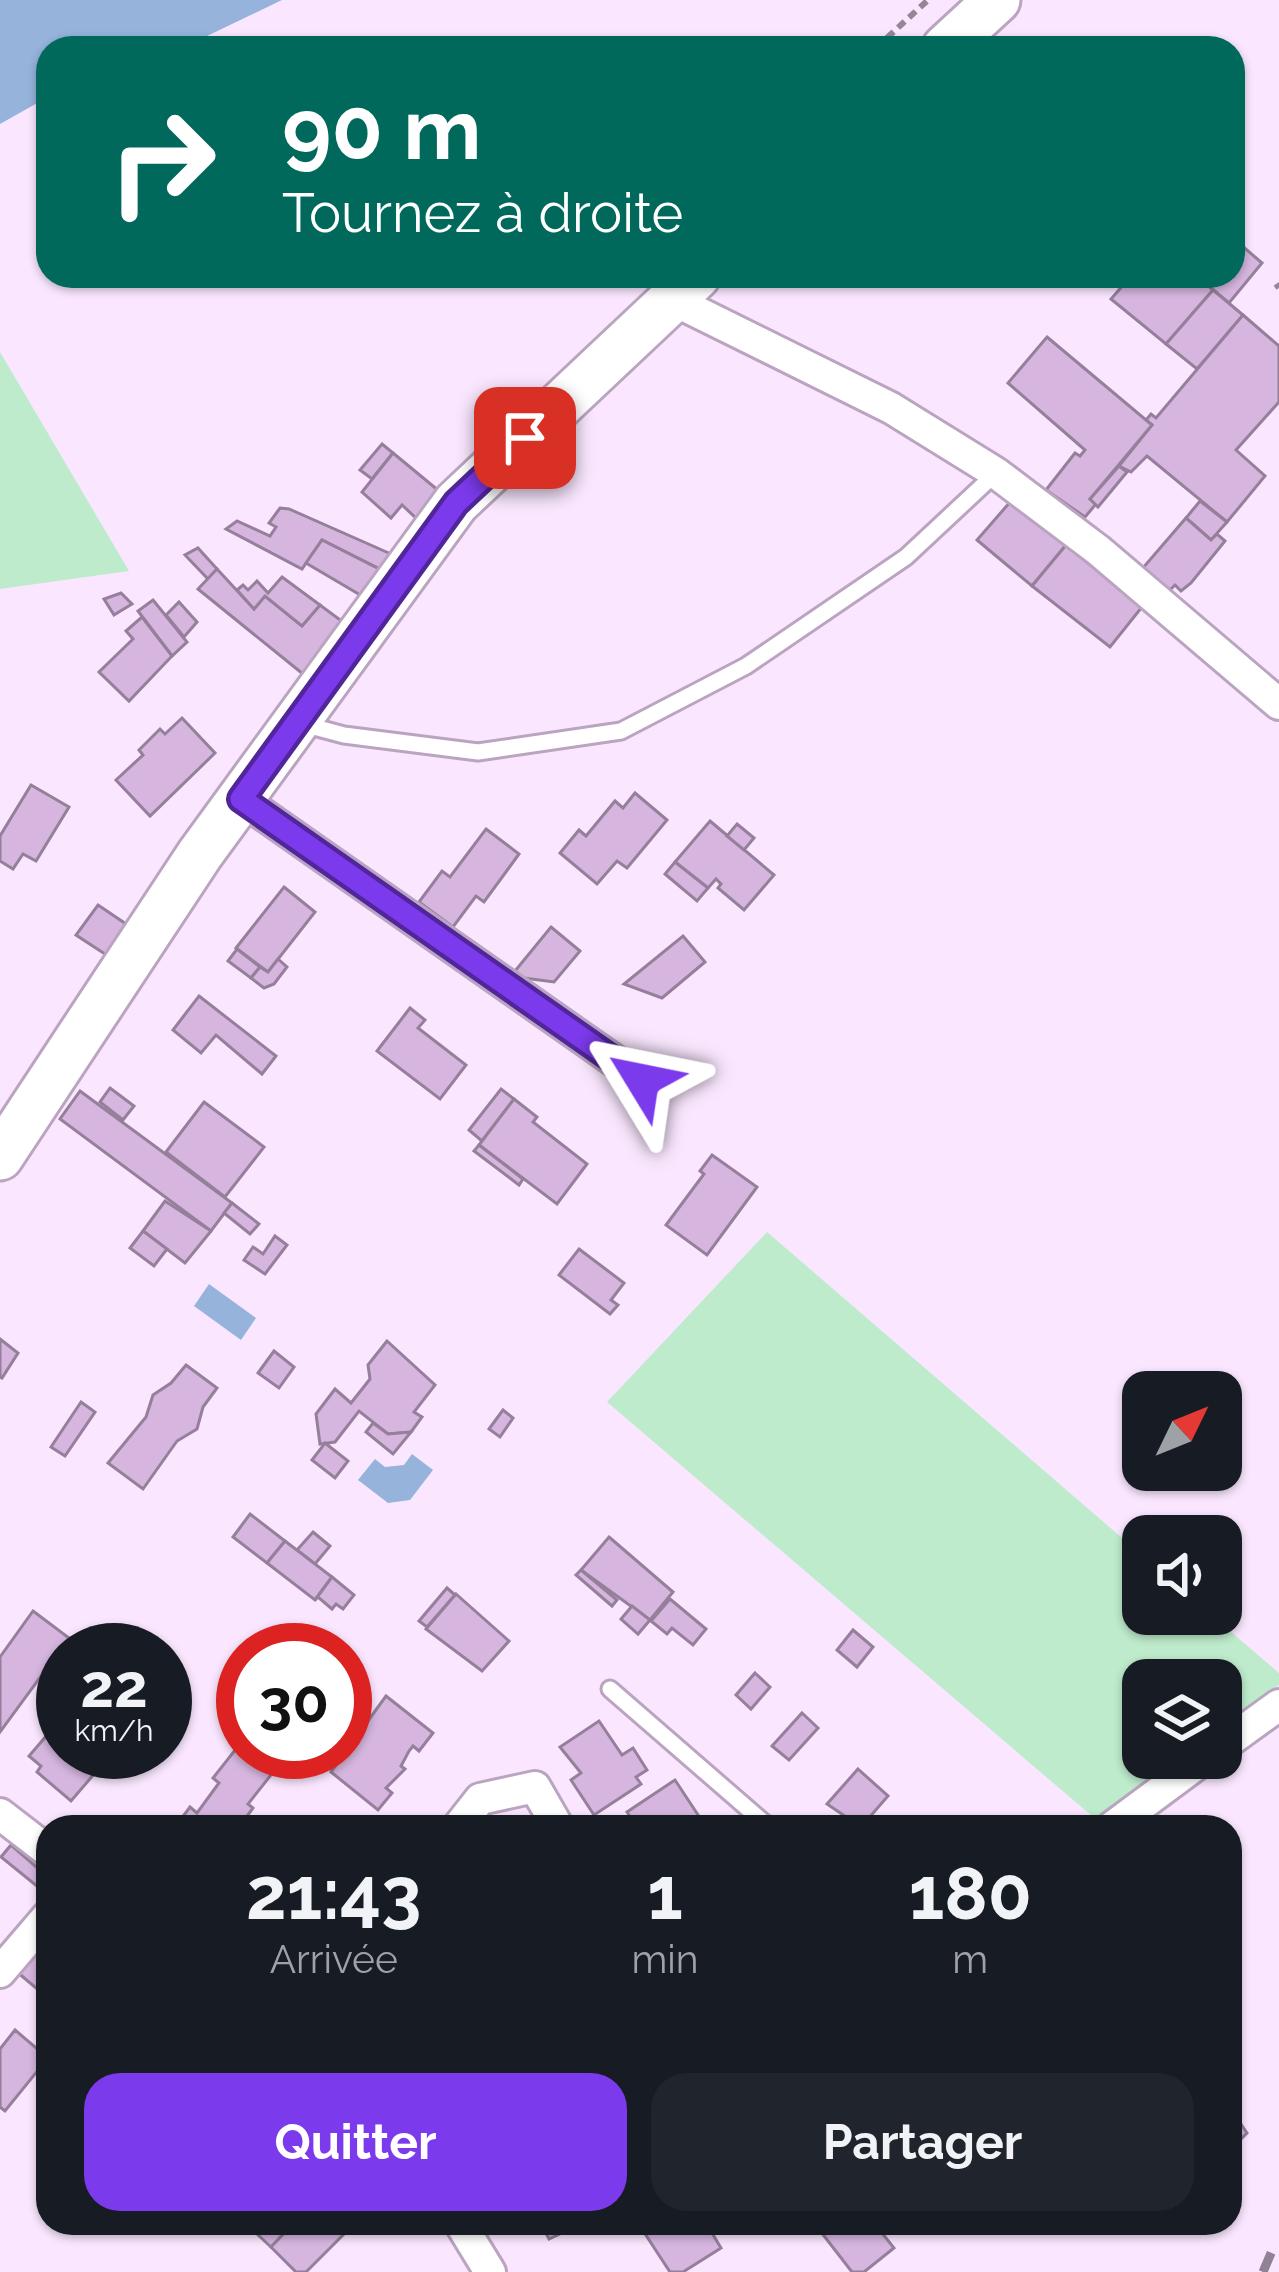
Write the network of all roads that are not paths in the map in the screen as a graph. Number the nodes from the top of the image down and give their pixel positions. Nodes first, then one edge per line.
1 (997, 0) edge
2 (957, 36) edge
3 (685, 288) edge
4 (995, 473) junction
5 (1279, 704) edge
6 (297, 722) junction
7 (241, 799) junction
8 (642, 1080) dead end
9 (0, 1157) edge
10 (610, 1689) dead end
11 (1279, 1705) edge
12 (1242, 1732) edge
13 (1177, 1779) edge
14 (0, 1814) edge
15 (467, 1815) edge
16 (551, 1815) edge
17 (755, 1815) edge
18 (1128, 1815) edge
19 (36, 1842) edge
20 (36, 1930) edge
21 (0, 1972) edge
22 (467, 2235) edge
23 (490, 2272) edge

1 - 2 main road
3 - 4 street
3 - 6 main road
4 - 5 street
4 - 6 lane
6 - 7 main road
7 - 8 street
7 - 9 main road
10 - 17 lane
11 - 12 street
13 - 18 street
14 - 19 street
15 - 16 street
20 - 21 street
22 - 23 street

